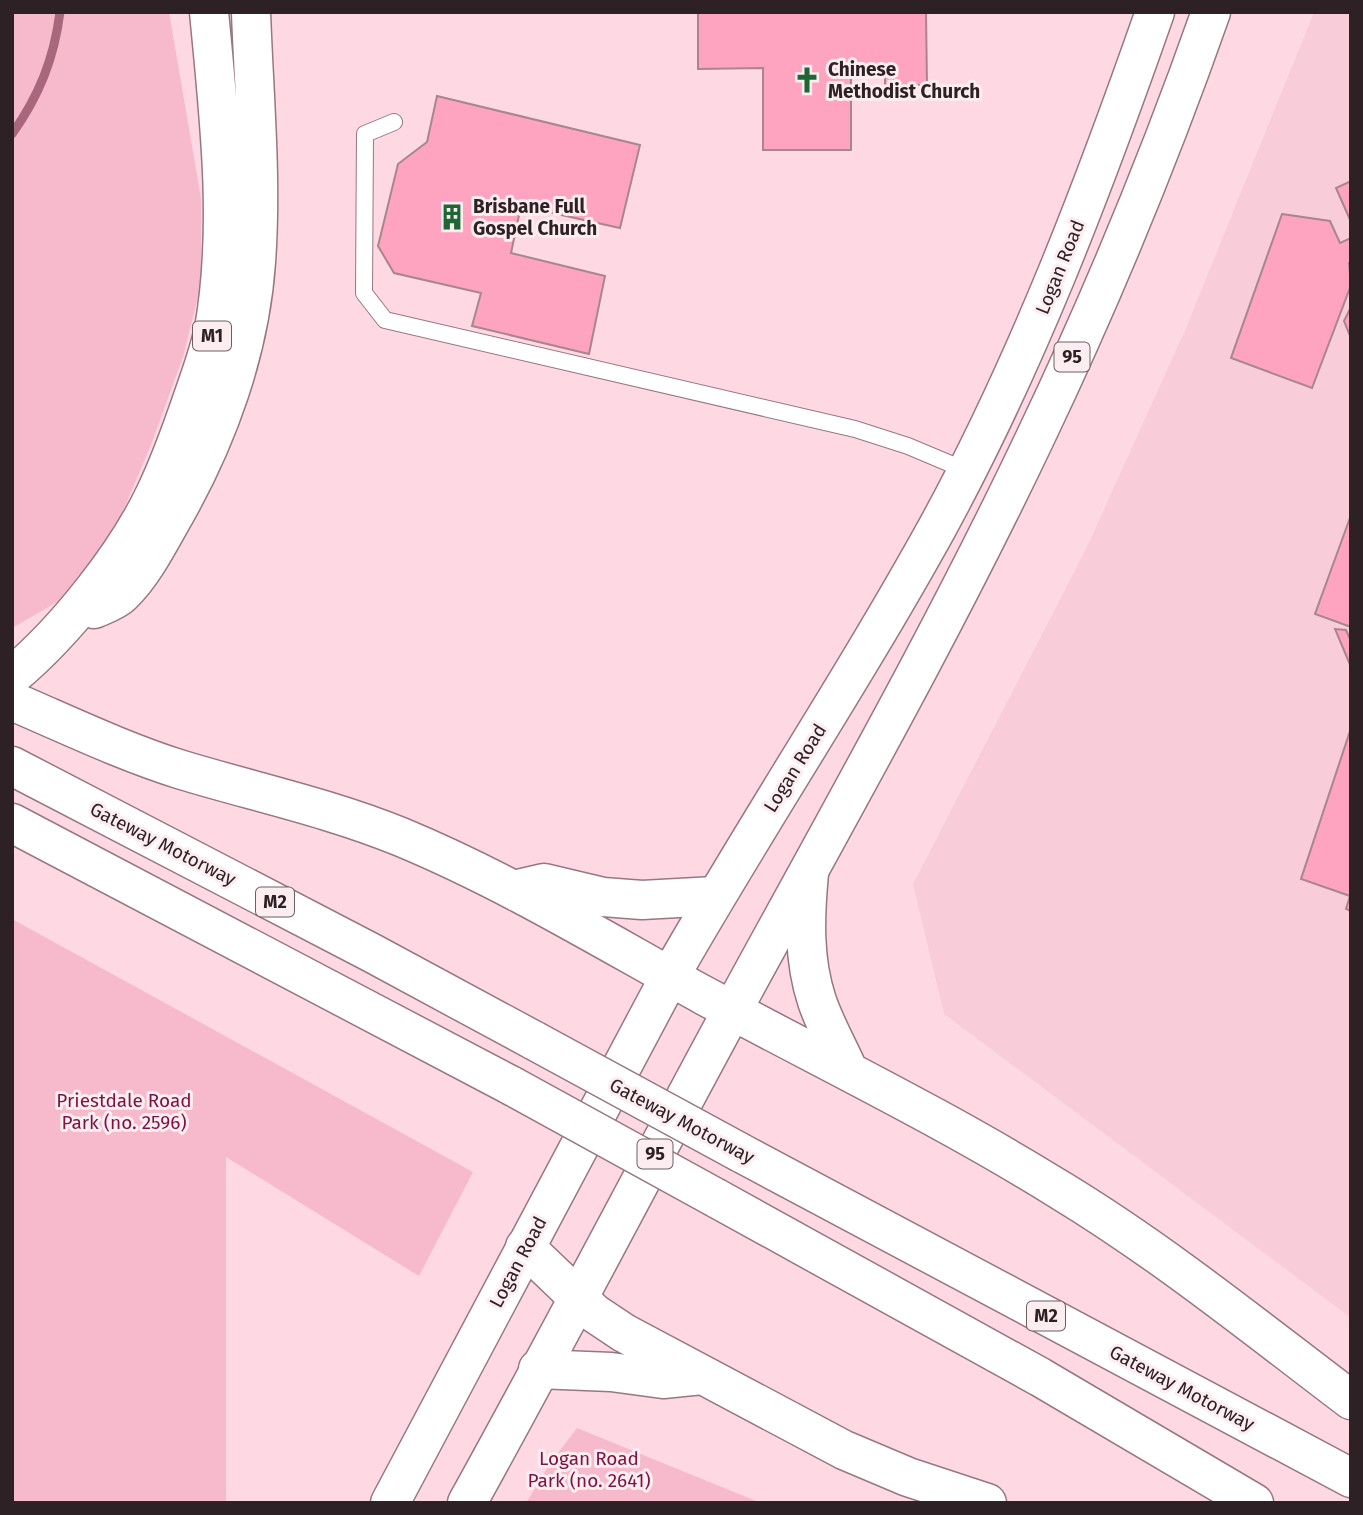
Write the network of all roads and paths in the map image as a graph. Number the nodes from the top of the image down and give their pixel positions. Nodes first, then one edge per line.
1 (209, 12) edge
2 (251, 12) edge
3 (1154, 12) edge
4 (1211, 12) edge
5 (394, 122) dead end
6 (965, 470) junction
7 (67, 623) junction
8 (12, 676) edge
9 (28, 708) edge
10 (12, 765) edge
11 (12, 823) edge
12 (809, 873) junction
13 (512, 890) junction
14 (715, 896) junction
15 (670, 976) junction
16 (733, 1010) junction
17 (848, 1070) junction
18 (525, 1247) junction
19 (578, 1298) junction
20 (538, 1369) junction
21 (702, 1375) junction
22 (1351, 1400) edge
23 (1351, 1478) edge
24 (390, 1503) edge
25 (467, 1503) edge
26 (987, 1503) edge
27 (1254, 1503) edge

1 - 7 main road, M1
2 - 7 main road
3 - 6 main road, Logan Road / 95
4 - 12 main road, 95
5 - 6 lane
6 - 14 main road, Logan Road / 95
7 - 8 main road, M1
9 - 13 main road
10 - 23 main road, Gateway Motorway / M2, bridge
11 - 27 main road, bridge
12 - 16 main road, 95
12 - 17 main road
13 - 14 main road
13 - 15 main road
14 - 15 main road, Logan Road / 95
15 - 16 main road
15 - 18 main road, Logan Road / 95
16 - 17 main road
16 - 19 main road, 95
17 - 22 main road
18 - 19 main road
18 - 24 main road, Logan Road / 95
19 - 20 main road, 95
19 - 21 main road
20 - 21 main road
20 - 25 main road, 95
21 - 26 main road

